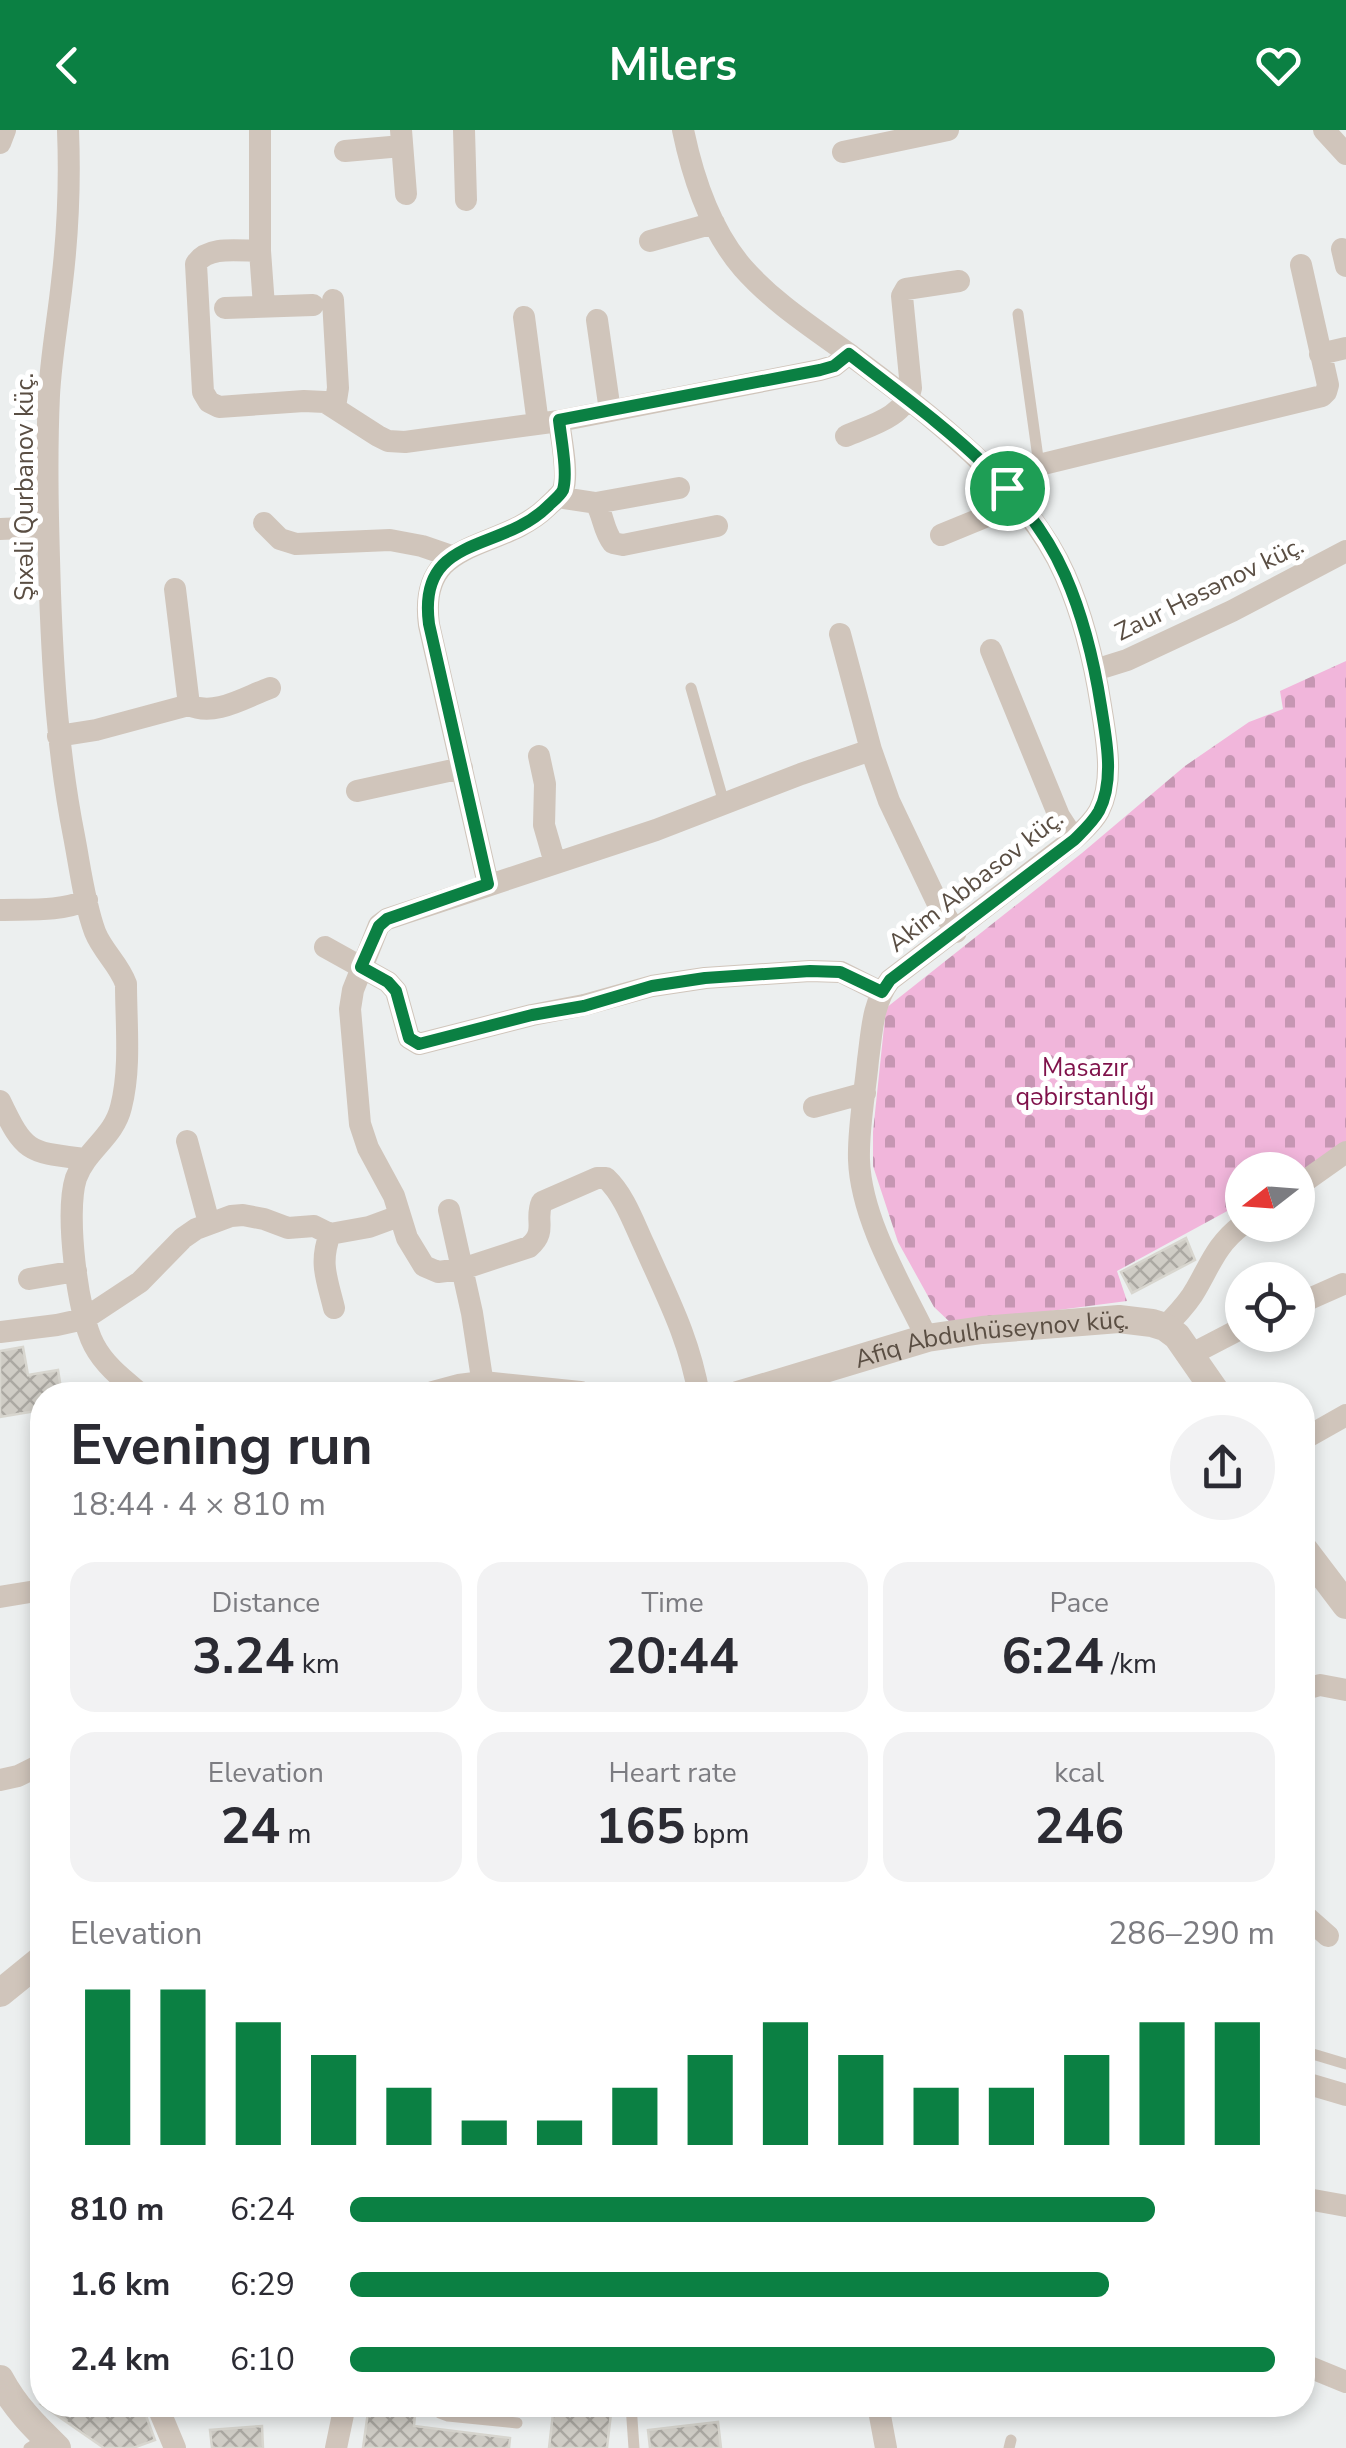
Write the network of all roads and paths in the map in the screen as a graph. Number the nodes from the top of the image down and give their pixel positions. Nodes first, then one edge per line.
1 (5, 130) edge
2 (68, 130) edge
3 (260, 130) edge
4 (464, 130) edge
5 (683, 130) edge
6 (944, 130) edge
7 (1324, 130) edge
8 (402, 138) edge
9 (0, 143) edge
10 (345, 151) dead end
11 (843, 152) dead end
12 (1346, 154) edge
13 (406, 194) dead end
14 (466, 200) dead end
15 (714, 223) junction
16 (650, 241) dead end
17 (260, 251) junction
18 (1301, 265) dead end
19 (959, 281) dead end
20 (264, 306) junction
21 (225, 308) dead end
22 (1018, 314) dead end
23 (524, 317) dead end
24 (597, 320) dead end
25 (1346, 348) edge
26 (849, 354) junction
27 (1320, 354) junction
28 (908, 401) junction
29 (335, 406) junction
30 (610, 411) junction
31 (548, 422) junction
32 (846, 436) dead end
33 (1039, 465) junction
34 (679, 488) dead end
35 (1013, 496) junction
36 (558, 497) junction
37 (596, 504) junction
38 (264, 523) dead end
39 (717, 526) dead end
40 (48, 527) junction
41 (0, 529) edge
42 (941, 536) dead end
43 (1346, 551) edge
44 (451, 556) junction
45 (176, 589) dead end
46 (840, 634) dead end
47 (990, 650) dead end
48 (1095, 670) junction
49 (270, 688) dead end
50 (690, 688) dead end
51 (189, 705) junction
52 (58, 736) junction
53 (871, 750) junction
54 (539, 756) dead end
55 (462, 768) junction
56 (357, 791) dead end
57 (724, 803) junction
58 (1074, 840) junction
59 (555, 863) junction
60 (488, 884) junction
61 (87, 900) junction
62 (0, 910) edge
63 (956, 932) junction
64 (325, 948) dead end
65 (361, 967) junction
66 (882, 992) junction
67 (864, 1092) junction
68 (0, 1100) edge
69 (814, 1106) dead end
70 (187, 1141) dead end
71 (1346, 1152) edge
72 (86, 1159) junction
73 (1315, 1174) edge
74 (449, 1210) dead end
75 (399, 1216) junction
76 (209, 1223) junction
77 (330, 1234) junction
78 (1225, 1240) edge
79 (462, 1269) junction
80 (76, 1271) junction
81 (29, 1279) dead end
82 (1343, 1284) dead end
83 (1315, 1296) edge
84 (334, 1308) dead end
85 (84, 1318) junction
86 (1165, 1327) junction
87 (0, 1332) edge
88 (1225, 1337) edge
89 (927, 1338) junction
90 (1192, 1354) junction
91 (128, 1382) edge
92 (483, 1382) edge
93 (696, 1382) edge
94 (781, 1382) edge
95 (1210, 1382) edge
96 (1346, 1415) edge
97 (1315, 1433) edge
98 (1315, 1565) edge
99 (30, 1592) edge
100 (0, 1597) edge
101 (1346, 1605) edge
102 (1315, 1686) edge
103 (1346, 1690) edge
104 (30, 1771) edge
105 (0, 1780) edge
106 (1315, 1924) edge
107 (1328, 1936) dead end
108 (30, 1967) edge
109 (2, 1987) edge
110 (1315, 2055) edge
111 (1346, 2064) edge
112 (1315, 2086) edge
113 (1346, 2096) edge
114 (1315, 2200) edge
115 (1346, 2206) edge
116 (1315, 2369) edge
117 (0, 2380) edge
118 (1346, 2382) edge
119 (162, 2417) edge
120 (342, 2417) edge
121 (457, 2417) edge
122 (632, 2417) edge
123 (880, 2417) edge
124 (518, 2424) dead end
125 (44, 2444) edge
126 (175, 2448) edge
127 (336, 2448) edge
128 (634, 2448) edge
129 (886, 2448) edge

1 - 9 street
2 - 40 street, Şıxəli Qurbanov küç.
3 - 17 street
4 - 14 street
5 - 15 street, Akim Abbasov küç.
6 - 11 street
7 - 12 street
8 - 10 street
8 - 13 street
15 - 16 street
15 - 26 street, Akim Abbasov küç.
17 - 20 street
17 - 29 street
18 - 27 street
19 - 28 street
20 - 21 street
20 - 29 street
22 - 33 lane
23 - 31 street
24 - 30 street
25 - 27 street
26 - 28 street, Akim Abbasov küç.
26 - 30 street
27 - 33 street
28 - 32 street
28 - 35 street, Akim Abbasov küç.
29 - 31 street
30 - 31 street
31 - 36 street
33 - 35 street
34 - 37 street
35 - 42 street
35 - 48 street, Akim Abbasov küç.
36 - 37 street
36 - 44 street
37 - 39 street
38 - 44 street
40 - 41 street
40 - 52 street, Şıxəli Qurbanov küç.
43 - 48 street, Zaur Həsənov küç.
44 - 55 street
45 - 51 street
46 - 53 street
47 - 58 street
48 - 58 street, Akim Abbasov küç.
49 - 51 street
50 - 57 lane
51 - 52 street
52 - 61 street, Şıxəli Qurbanov küç.
53 - 57 street
53 - 63 street
54 - 59 street
55 - 56 street
55 - 60 street
57 - 59 street
58 - 63 street, Akim Abbasov küç.
59 - 60 street
60 - 65 street
61 - 62 street
61 - 72 street, Şıxəli Qurbanov küç.
63 - 66 street, Akim Abbasov küç.
64 - 65 street
65 - 66 street
65 - 75 street
66 - 67 street
67 - 69 street
67 - 89 street
68 - 72 street
70 - 76 street
71 - 73 street
72 - 80 street, Şıxəli Qurbanov küç.
74 - 79 street
75 - 77 street
75 - 79 street
76 - 77 street
76 - 85 street
77 - 84 street
78 - 86 street
79 - 92 street
79 - 93 street
80 - 81 street
80 - 85 street, Şıxəli Qurbanov küç.
82 - 83 street
85 - 87 street
85 - 91 street, Şıxəli Qurbanov küç.
86 - 89 street, Afiq Abdulhüseynov küç.
86 - 90 street, Afiq Abdulhüseynov küç.
88 - 90 street
89 - 94 street, Afiq Abdulhüseynov küç.
90 - 95 street, Afiq Abdulhüseynov küç.
96 - 97 street
98 - 101 street
99 - 100 street
102 - 103 street
104 - 105 street
106 - 107 street
108 - 109 street
110 - 111 lane
112 - 113 street
114 - 115 street
116 - 118 street
117 - 125 street
119 - 126 street
120 - 127 street
121 - 124 lane
122 - 128 lane
123 - 129 street

